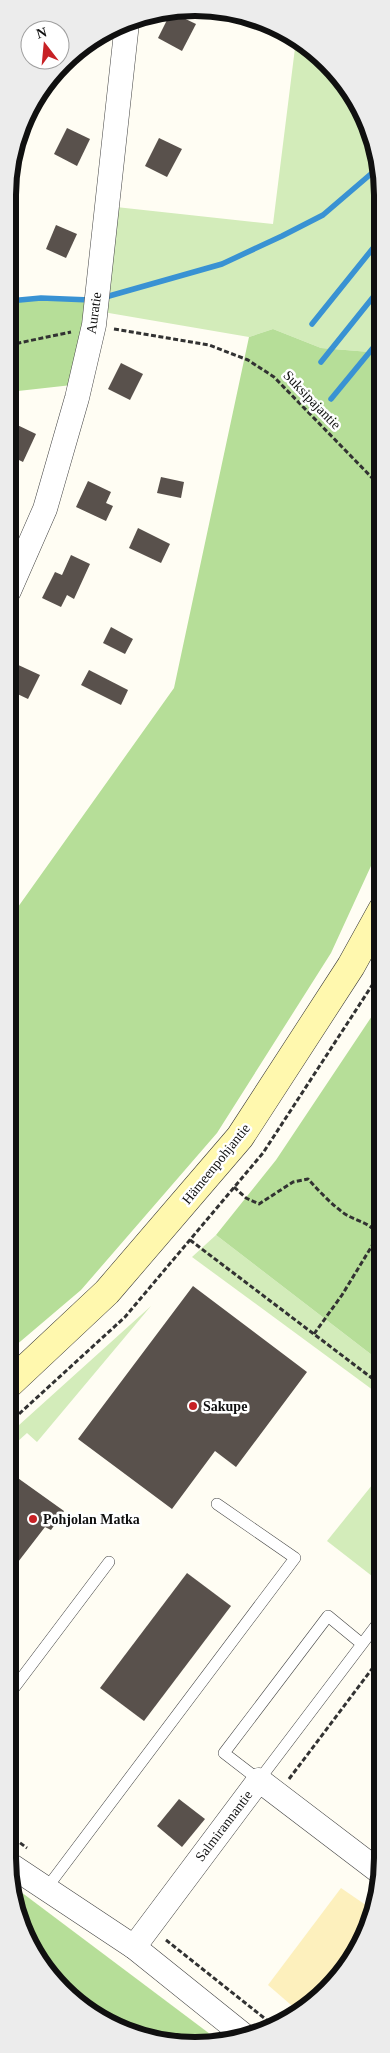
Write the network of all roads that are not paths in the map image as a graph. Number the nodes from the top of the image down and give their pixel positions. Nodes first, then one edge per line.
1 (126, 30) edge
2 (16, 575) edge
3 (374, 924) edge
4 (16, 1377) edge
5 (217, 1504) dead end
6 (108, 1562) dead end
7 (374, 1628) edge
8 (362, 1644) junction
9 (16, 1685) edge
10 (258, 1780) junction
11 (373, 1868) edge
12 (17, 1869) edge
13 (46, 1889) junction
14 (134, 1947) junction
15 (239, 2031) edge

1 - 2 street, Auratie
3 - 4 main road, Hämeenpohjantie
5 - 13 lane
6 - 9 lane
7 - 8 lane
8 - 10 lane
8 - 10 lane
10 - 11 street, Salmirannantie
10 - 14 street, Salmirannantie
12 - 13 street
13 - 14 street
14 - 15 street

